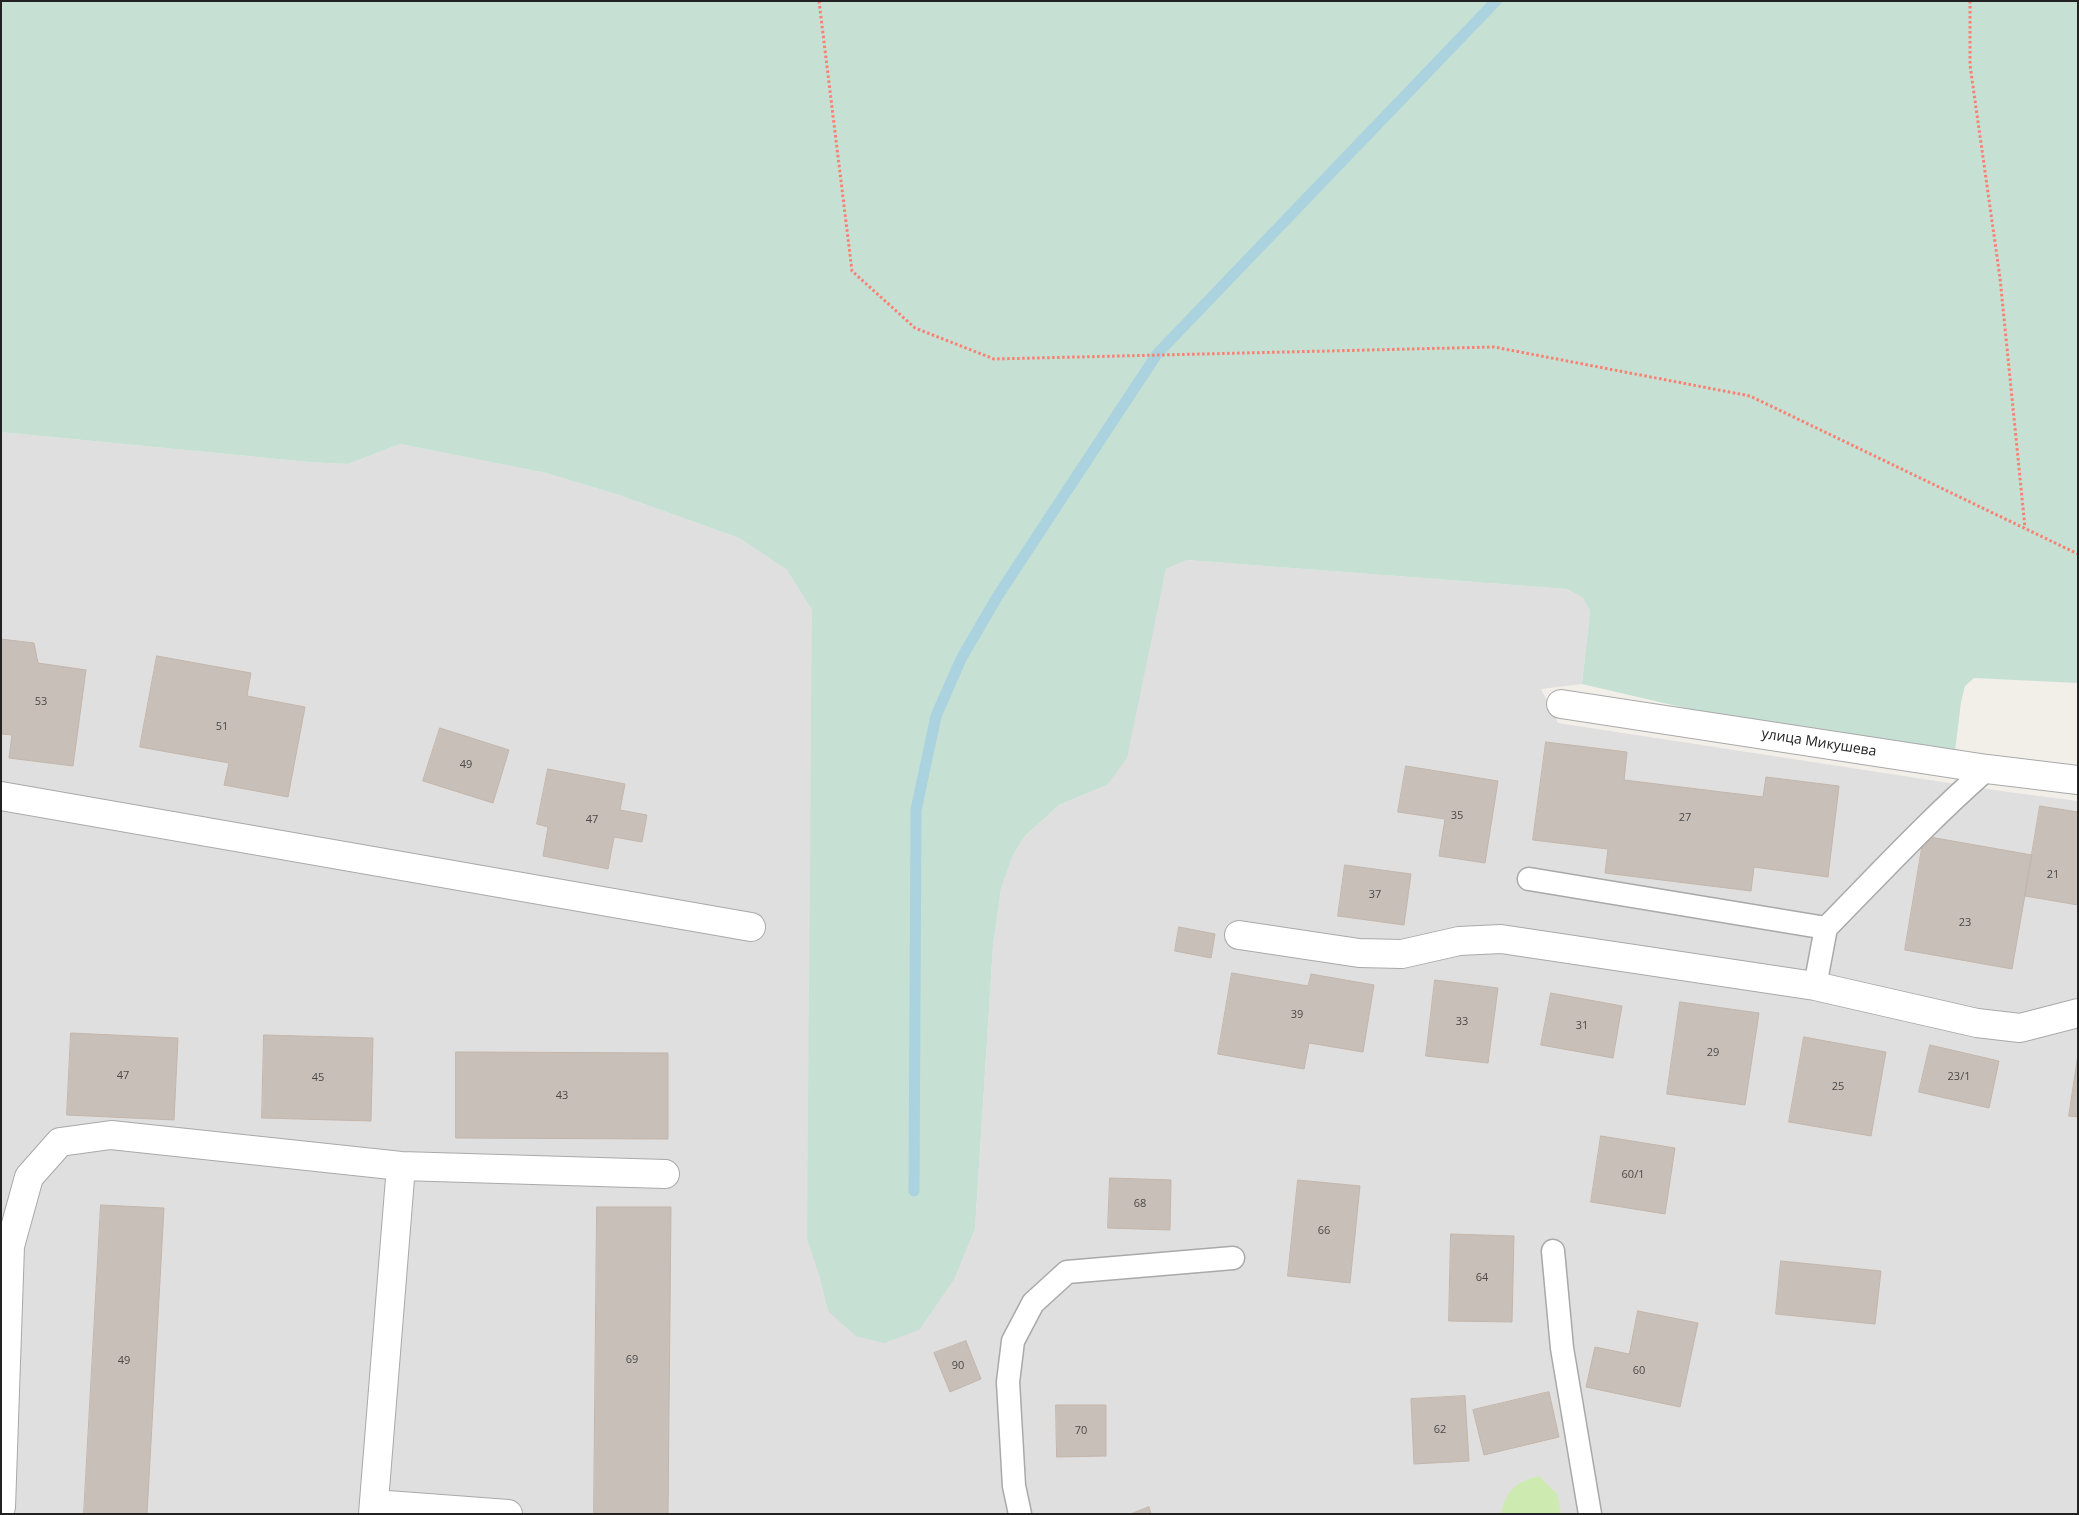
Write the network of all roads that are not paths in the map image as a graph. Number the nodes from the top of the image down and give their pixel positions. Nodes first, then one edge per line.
1 (1561, 704) dead end
2 (1987, 768) junction
3 (2078, 780) edge
4 (1, 796) edge
5 (1529, 879) dead end
6 (751, 927) dead end
7 (1826, 928) junction
8 (1238, 935) dead end
9 (1815, 986) junction
10 (2078, 1013) edge
11 (401, 1166) junction
12 (665, 1174) dead end
13 (1552, 1251) dead end
14 (1233, 1258) dead end
15 (3, 1396) edge
16 (2, 1499) edge
17 (373, 1509) edge
18 (508, 1514) edge
19 (1020, 1514) edge
20 (1590, 1514) edge

1 - 2 street, улица Микушева
2 - 3 street, улица Микушева
2 - 7 lane
4 - 6 street
5 - 7 lane
7 - 9 lane
8 - 9 street
9 - 10 street
11 - 12 street
11 - 15 street
11 - 17 street
13 - 20 lane
14 - 19 lane
15 - 16 street
17 - 18 street

